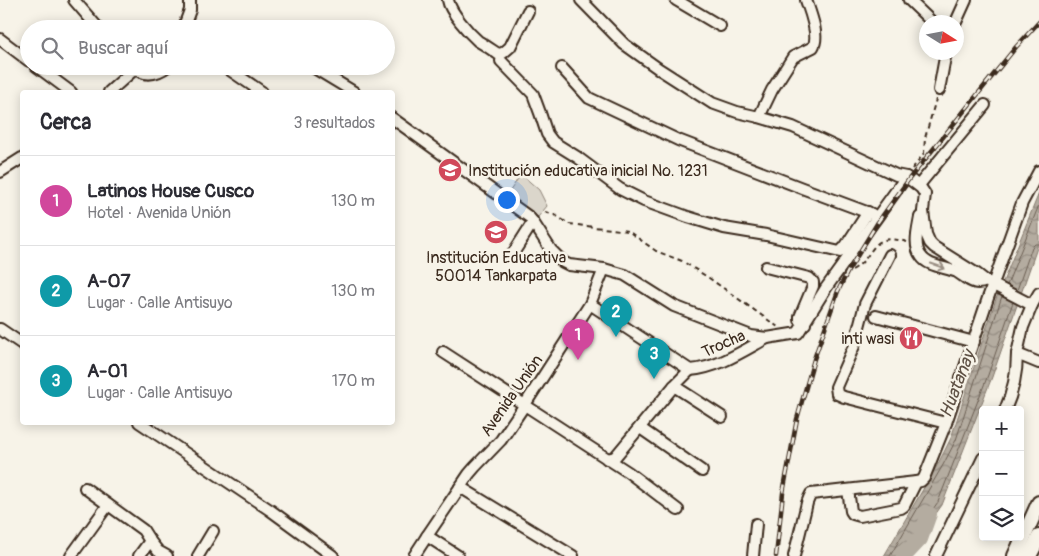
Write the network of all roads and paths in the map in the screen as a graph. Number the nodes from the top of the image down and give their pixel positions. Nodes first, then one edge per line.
1 (74, 0) edge
2 (190, 0) edge
3 (448, 0) edge
4 (582, 0) edge
5 (676, 0) edge
6 (806, 0) edge
7 (908, 0) edge
8 (966, 0) edge
9 (528, 11) dead end
10 (924, 15) edge
11 (959, 15) edge
12 (91, 20) edge
13 (186, 20) edge
14 (720, 26) dead end
15 (0, 40) edge
16 (20, 54) edge
17 (945, 60) edge
18 (501, 61) dead end
19 (562, 68) dead end
20 (48, 75) edge
21 (127, 75) edge
22 (237, 75) edge
23 (326, 75) edge
24 (68, 90) edge
25 (111, 90) edge
26 (259, 90) edge
27 (351, 90) edge
28 (939, 90) joint
29 (984, 105) dead end
30 (759, 116) junction
31 (395, 120) edge
32 (20, 159) edge
33 (1039, 171) edge
34 (0, 172) edge
35 (906, 178) junction
36 (922, 190) junction
37 (545, 212) dead end
38 (872, 214) junction
39 (533, 222) junction
40 (512, 255) dead end
41 (890, 255) dead end
42 (766, 267) dead end
43 (604, 269) junction
44 (992, 284) junction
45 (1039, 293) edge
46 (590, 304) junction
47 (1030, 304) junction
48 (876, 316) dead end
49 (805, 324) junction
50 (780, 328) dead end
51 (0, 329) edge
52 (766, 338) junction
53 (974, 342) junction
54 (20, 343) edge
55 (443, 352) dead end
56 (1017, 354) junction
57 (1039, 363) edge
58 (690, 370) junction
59 (674, 386) junction
60 (524, 406) junction
61 (1006, 406) edge
62 (722, 416) dead end
63 (946, 423) junction
64 (142, 425) edge
65 (640, 428) junction
66 (607, 459) junction
67 (979, 467) edge
68 (702, 472) dead end
69 (916, 482) junction
70 (460, 487) junction
71 (85, 488) dead end
72 (848, 490) junction
73 (1039, 503) edge
74 (108, 505) junction
75 (678, 510) dead end
76 (1035, 523) edge
77 (756, 524) dead end
78 (213, 531) dead end
79 (427, 536) junction
80 (1039, 536) edge
81 (150, 541) junction
82 (72, 556) edge
83 (139, 556) edge
84 (167, 556) edge
85 (198, 556) edge
86 (333, 556) edge
87 (414, 556) edge
88 (458, 556) edge
89 (573, 556) edge
90 (753, 556) edge
91 (794, 556) edge
92 (936, 556) edge
93 (1014, 556) edge
94 (1029, 556) edge

1 - 12 street
2 - 13 street
3 - 9 street
4 - 30 street
5 - 14 street
6 - 30 street
7 - 10 street
8 - 11 street
15 - 16 street
17 - 28 street
18 - 38 street
19 - 38 street
20 - 24 street
21 - 25 street
22 - 26 street
23 - 27 street
28 - 35 path
29 - 36 street
30 - 35 street
31 - 39 street
32 - 34 street
33 - 44 street
35 - 36 street
35 - 38 street
36 - 44 street
36 -> 44 street
37 - 50 path
38 - 49 street
39 - 40 street
39 - 43 street
41 - 63 street
42 - 49 street
43 - 46 street, Avenida Unión
43 - 52 street
44 - 47 street
44 - 53 street
45 - 47 street
46 - 58 street
46 - 60 street, Avenida Unión
47 - 56 street
48 - 53 street
49 - 52 street
51 - 54 street
52 - 58 street, Trocha
53 - 63 street
55 - 60 street
56 - 57 street
56 - 61 street
58 - 59 street
59 - 62 street
59 - 65 street
60 - 66 street
60 - 70 street, Avenida Unión
63 - 69 street
64 - 86 street
65 - 66 street
65 - 68 street
66 - 75 street
67 - 92 street
69 - 72 street
69 - 72 street
70 - 79 street, Avenida Unión
70 - 89 street
71 - 74 street
72 - 91 street
73 - 76 highway
74 - 81 street
74 - 82 street
76 - 93 highway
77 - 90 street
78 - 85 street
79 - 87 street, Avenida Unión
79 - 88 street
80 - 94 highway
81 - 83 street
81 - 84 street

